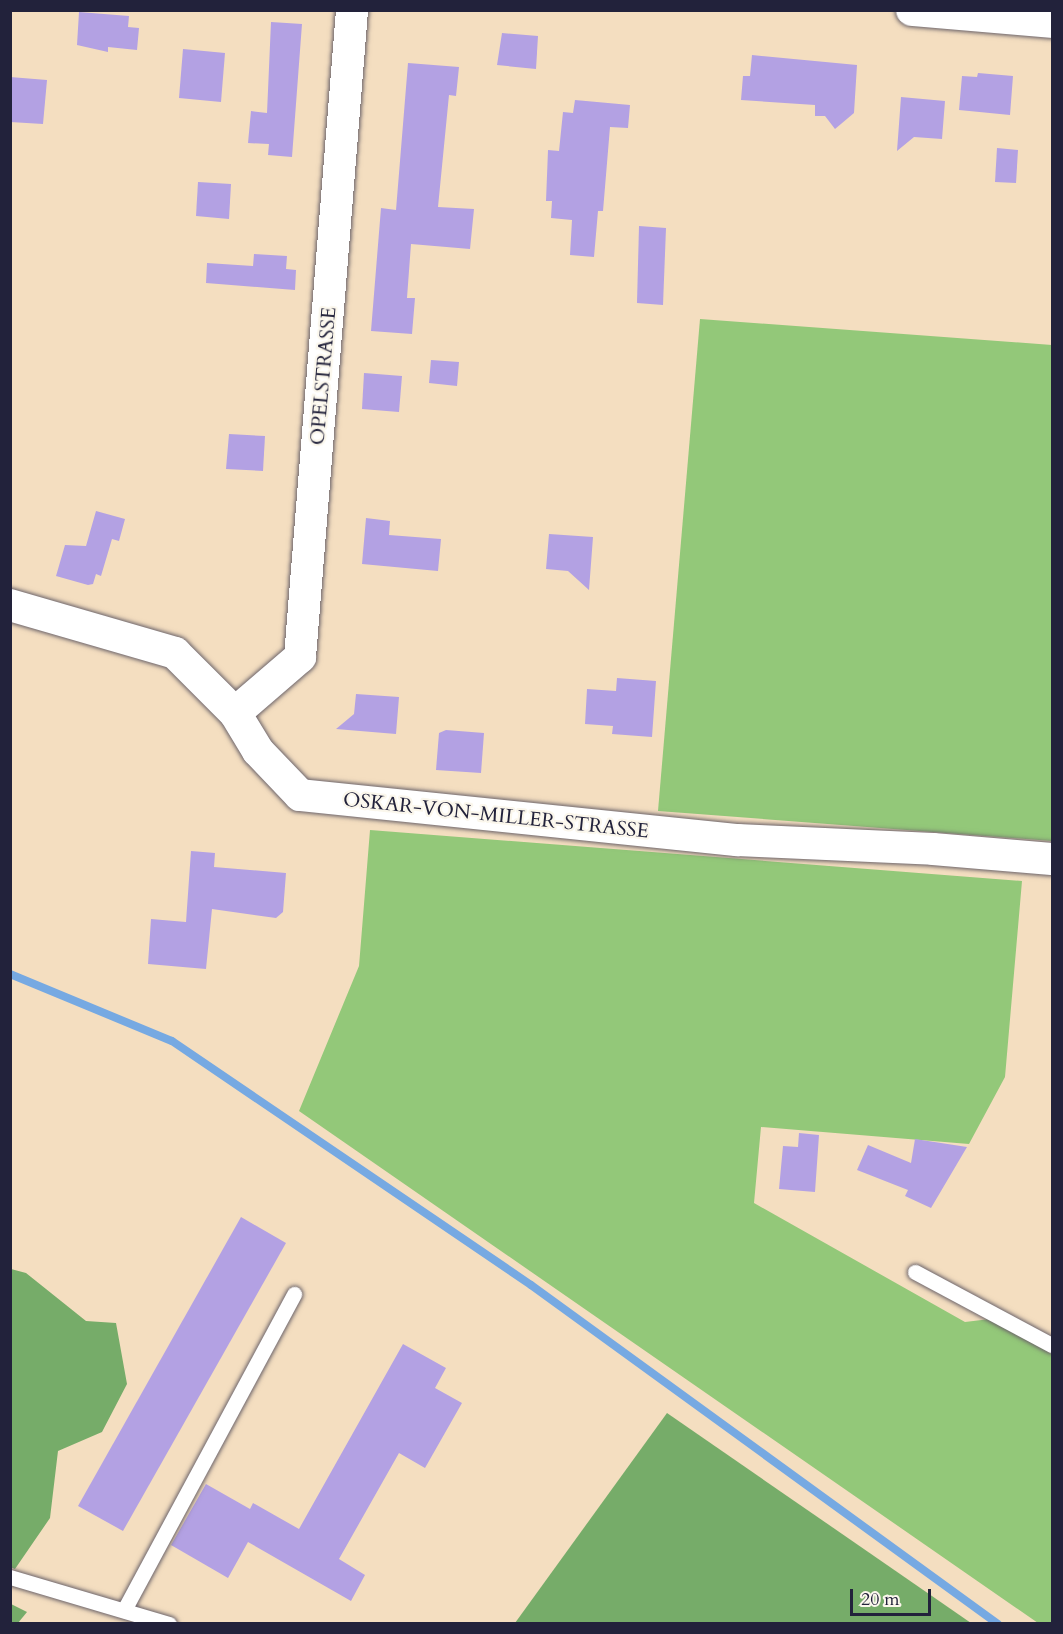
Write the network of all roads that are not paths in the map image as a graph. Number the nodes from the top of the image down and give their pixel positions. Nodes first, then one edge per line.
1 (352, 10) edge
2 (912, 10) edge
3 (1053, 22) edge
4 (10, 605) edge
5 (235, 713) junction
6 (1053, 859) edge
7 (915, 1272) dead end
8 (294, 1294) dead end
9 (1053, 1344) edge
10 (10, 1577) edge
11 (124, 1610) junction
12 (169, 1623) edge

1 - 5 street, OPELSTRASSE
2 - 3 street
4 - 5 street, OSKAR-VON-MILLER-STRASSE
5 - 6 street, OSKAR-VON-MILLER-STRASSE
7 - 9 lane
8 - 11 lane
10 - 11 lane
11 - 12 lane

